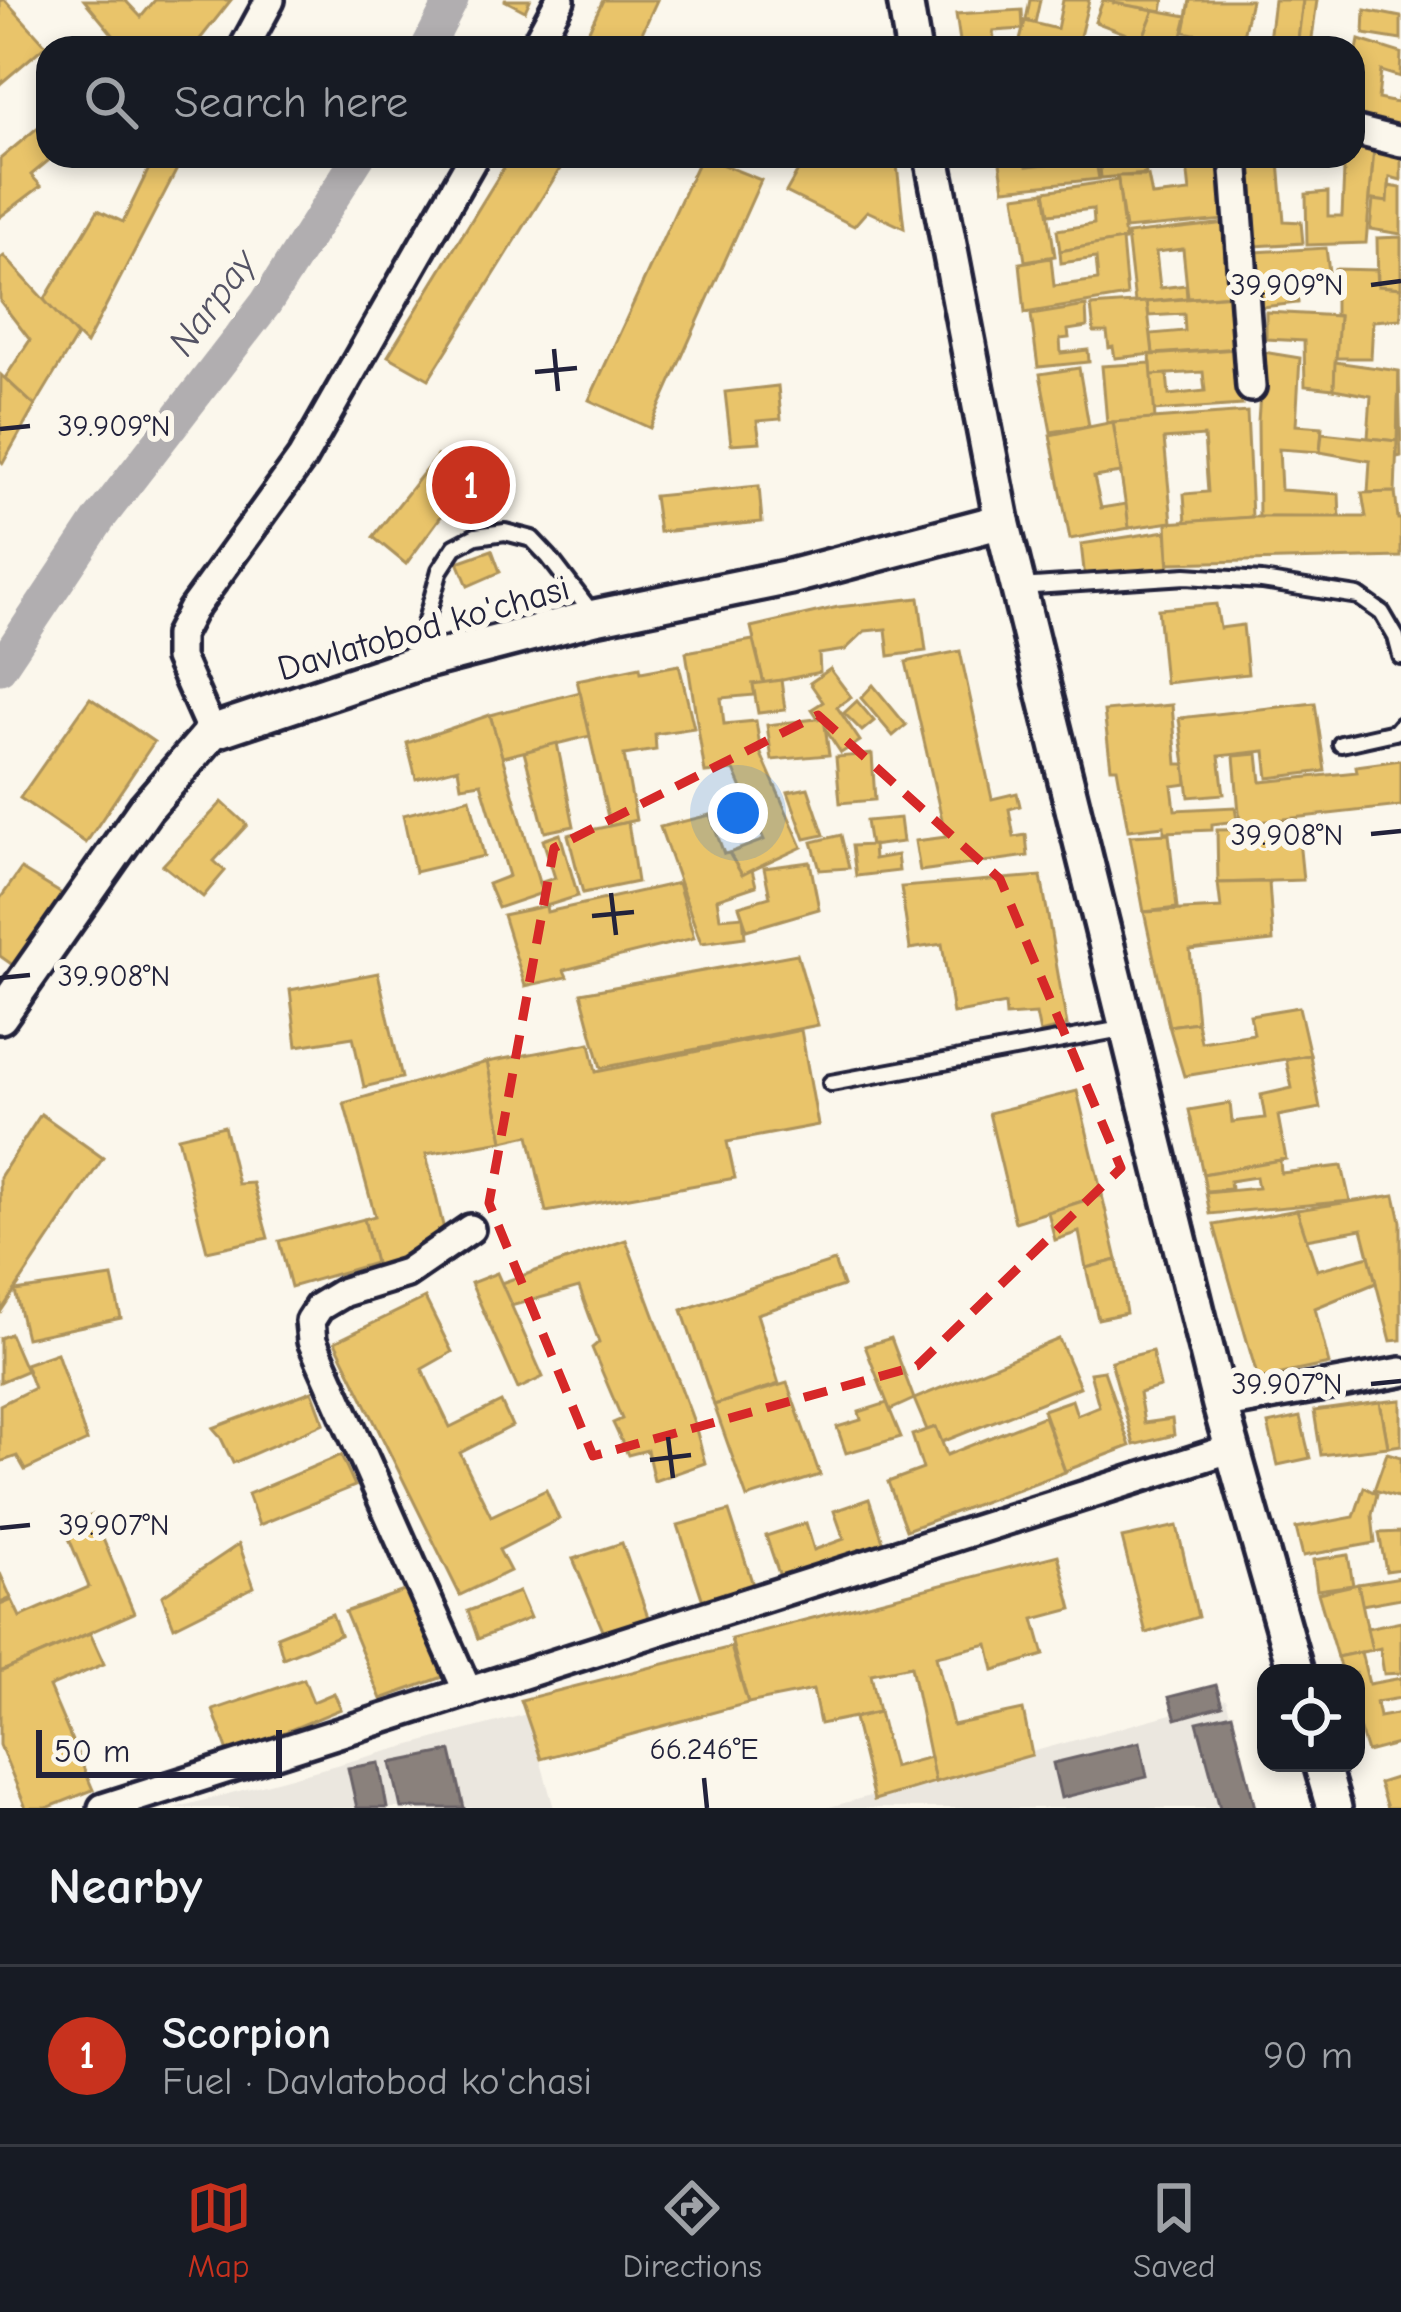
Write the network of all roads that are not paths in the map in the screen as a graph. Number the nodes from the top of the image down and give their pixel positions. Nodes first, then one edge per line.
1 (270, 0) edge
2 (560, 0) edge
3 (905, 0) edge
4 (250, 36) edge
5 (540, 36) edge
6 (911, 36) edge
7 (1365, 133) edge
8 (1401, 142) edge
9 (466, 168) edge
10 (934, 168) edge
11 (1235, 168) edge
12 (1251, 387) dead end
13 (1002, 521) junction
14 (1019, 586) junction
15 (595, 617) junction
16 (1401, 656) edge
17 (414, 664) junction
18 (1401, 725) edge
19 (212, 732) junction
20 (1341, 744) dead end
21 (0, 1016) edge
22 (1129, 1028) junction
23 (831, 1083) dead end
24 (470, 1229) dead end
25 (1401, 1372) edge
26 (1220, 1405) junction
27 (1233, 1448) junction
28 (1293, 1664) edge
29 (468, 1691) junction
30 (1324, 1772) edge
31 (103, 1808) edge
32 (1334, 1808) edge

1 - 4 street
2 - 5 street
3 - 6 street
7 - 8 street
9 - 19 street
10 - 13 street
11 - 12 street
13 - 14 street
13 - 15 street, Davlatobod ko'chasi
14 - 16 lane
14 - 22 street
15 - 17 street, Davlatobod ko'chasi
15 - 17 lane
17 - 19 street, Davlatobod ko'chasi
18 - 20 lane
19 - 21 street
22 - 23 lane
22 - 26 street
24 - 29 street
25 - 26 street
26 - 27 street
27 - 28 street
27 - 29 street
29 - 31 street
30 - 32 street

